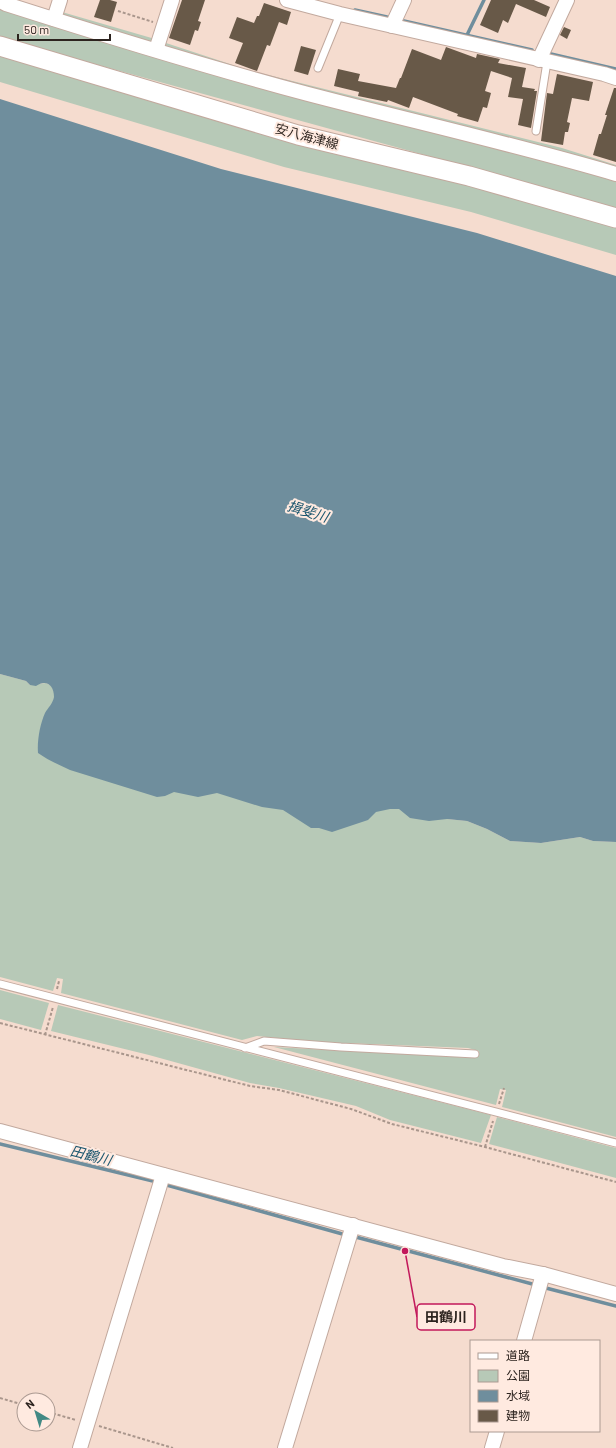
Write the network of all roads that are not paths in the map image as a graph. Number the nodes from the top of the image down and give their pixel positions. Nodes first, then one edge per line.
1 (60, 0) edge
2 (172, 0) edge
3 (286, 0) edge
4 (404, 0) edge
5 (567, 0) edge
6 (0, 1) edge
7 (340, 14) junction
8 (54, 19) junction
9 (392, 26) junction
10 (0, 46) edge
11 (156, 50) junction
12 (543, 61) junction
13 (318, 68) dead end
14 (616, 78) edge
15 (536, 131) dead end
16 (616, 174) edge
17 (616, 218) edge
18 (0, 984) edge
19 (245, 1048) junction
20 (475, 1054) dead end
21 (0, 1132) edge
22 (616, 1143) edge
23 (161, 1181) junction
24 (353, 1227) junction
25 (543, 1276) junction
26 (616, 1294) edge
27 (524, 1340) edge
28 (497, 1432) edge
29 (80, 1448) edge
30 (285, 1448) edge
31 (492, 1448) edge

1 - 8 street
2 - 11 street
3 - 7 street
4 - 9 street
5 - 12 street
6 - 8 street
7 - 9 street
7 - 13 lane
8 - 11 street
9 - 12 street
10 - 17 main road, 安八海津線
11 - 16 street
12 - 14 street
12 - 15 lane
18 - 19 lane
19 - 20 lane
19 - 22 lane
21 - 23 street
23 - 24 street
23 - 29 street
24 - 25 street
24 - 30 street
25 - 26 street
25 - 27 street
28 - 31 street

